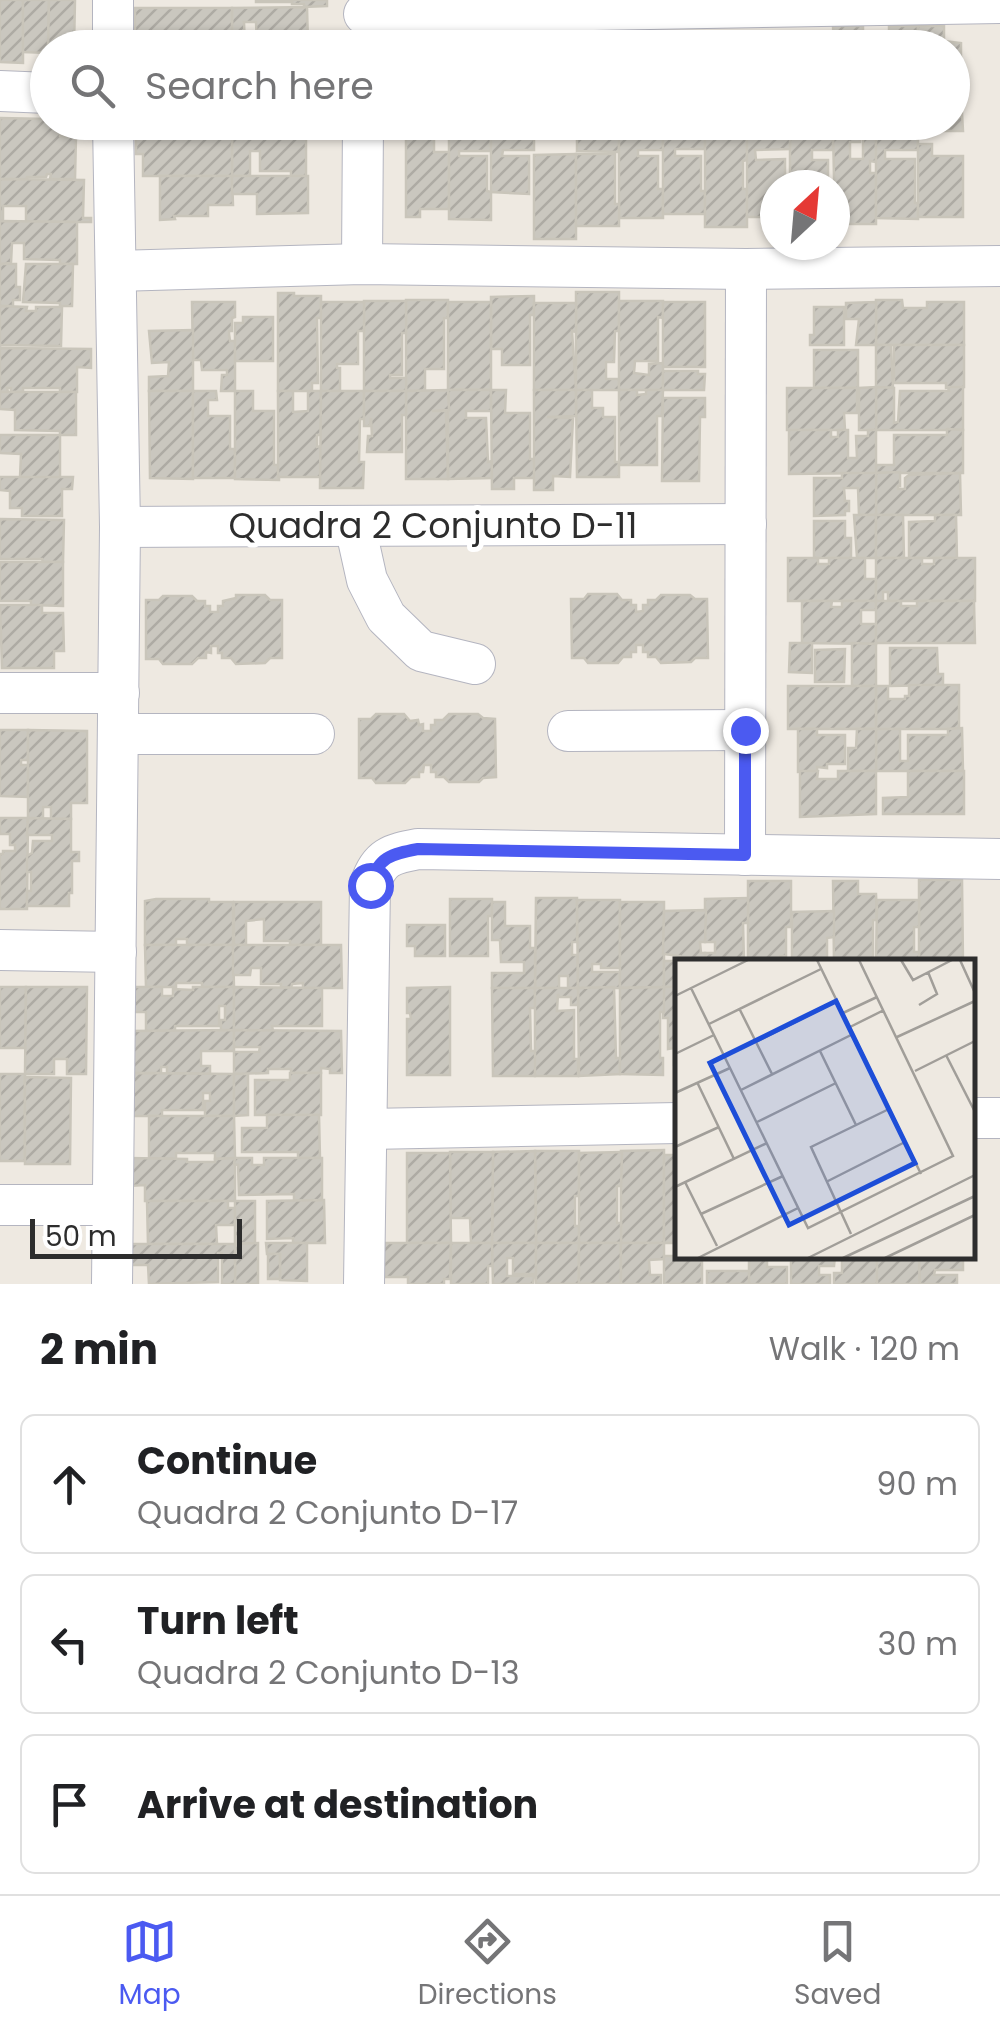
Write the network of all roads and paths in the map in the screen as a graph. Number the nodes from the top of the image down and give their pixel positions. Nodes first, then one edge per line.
1 (113, 0) edge
2 (1000, 4) edge
3 (364, 21) edge
4 (112, 30) edge
5 (0, 92) edge
6 (30, 93) edge
7 (113, 140) edge
8 (363, 140) edge
9 (362, 264) junction
10 (1000, 266) edge
11 (746, 269) junction
12 (116, 271) junction
13 (746, 524) junction
14 (120, 526) junction
15 (354, 526) junction
16 (475, 664) dead end
17 (0, 692) edge
18 (119, 693) junction
19 (745, 730) junction
20 (568, 731) dead end
21 (118, 734) junction
22 (314, 734) dead end
23 (745, 855) junction
24 (1000, 859) edge
25 (0, 950) edge
26 (116, 952) junction
27 (675, 1124) edge
28 (368, 1129) junction
29 (0, 1205) edge
30 (112, 1205) junction
31 (112, 1284) edge
32 (364, 1284) edge

1 - 4 street
2 - 3 street
5 - 6 street
7 - 12 street
8 - 9 street
9 - 11 street
9 - 12 street
10 - 11 street
11 - 13 street
12 - 14 street
13 - 15 street, Quadra 2 Conjunto D-11
13 - 19 street
14 - 15 street, Quadra 2 Conjunto D-11
14 - 18 street
15 - 16 street
17 - 18 street
18 - 21 street
19 - 20 street
19 - 23 street
21 - 22 street
21 - 26 street
23 - 24 street
23 - 28 street
25 - 26 street
26 - 30 street
27 - 28 street
28 - 32 street
29 - 30 street
30 - 31 street

